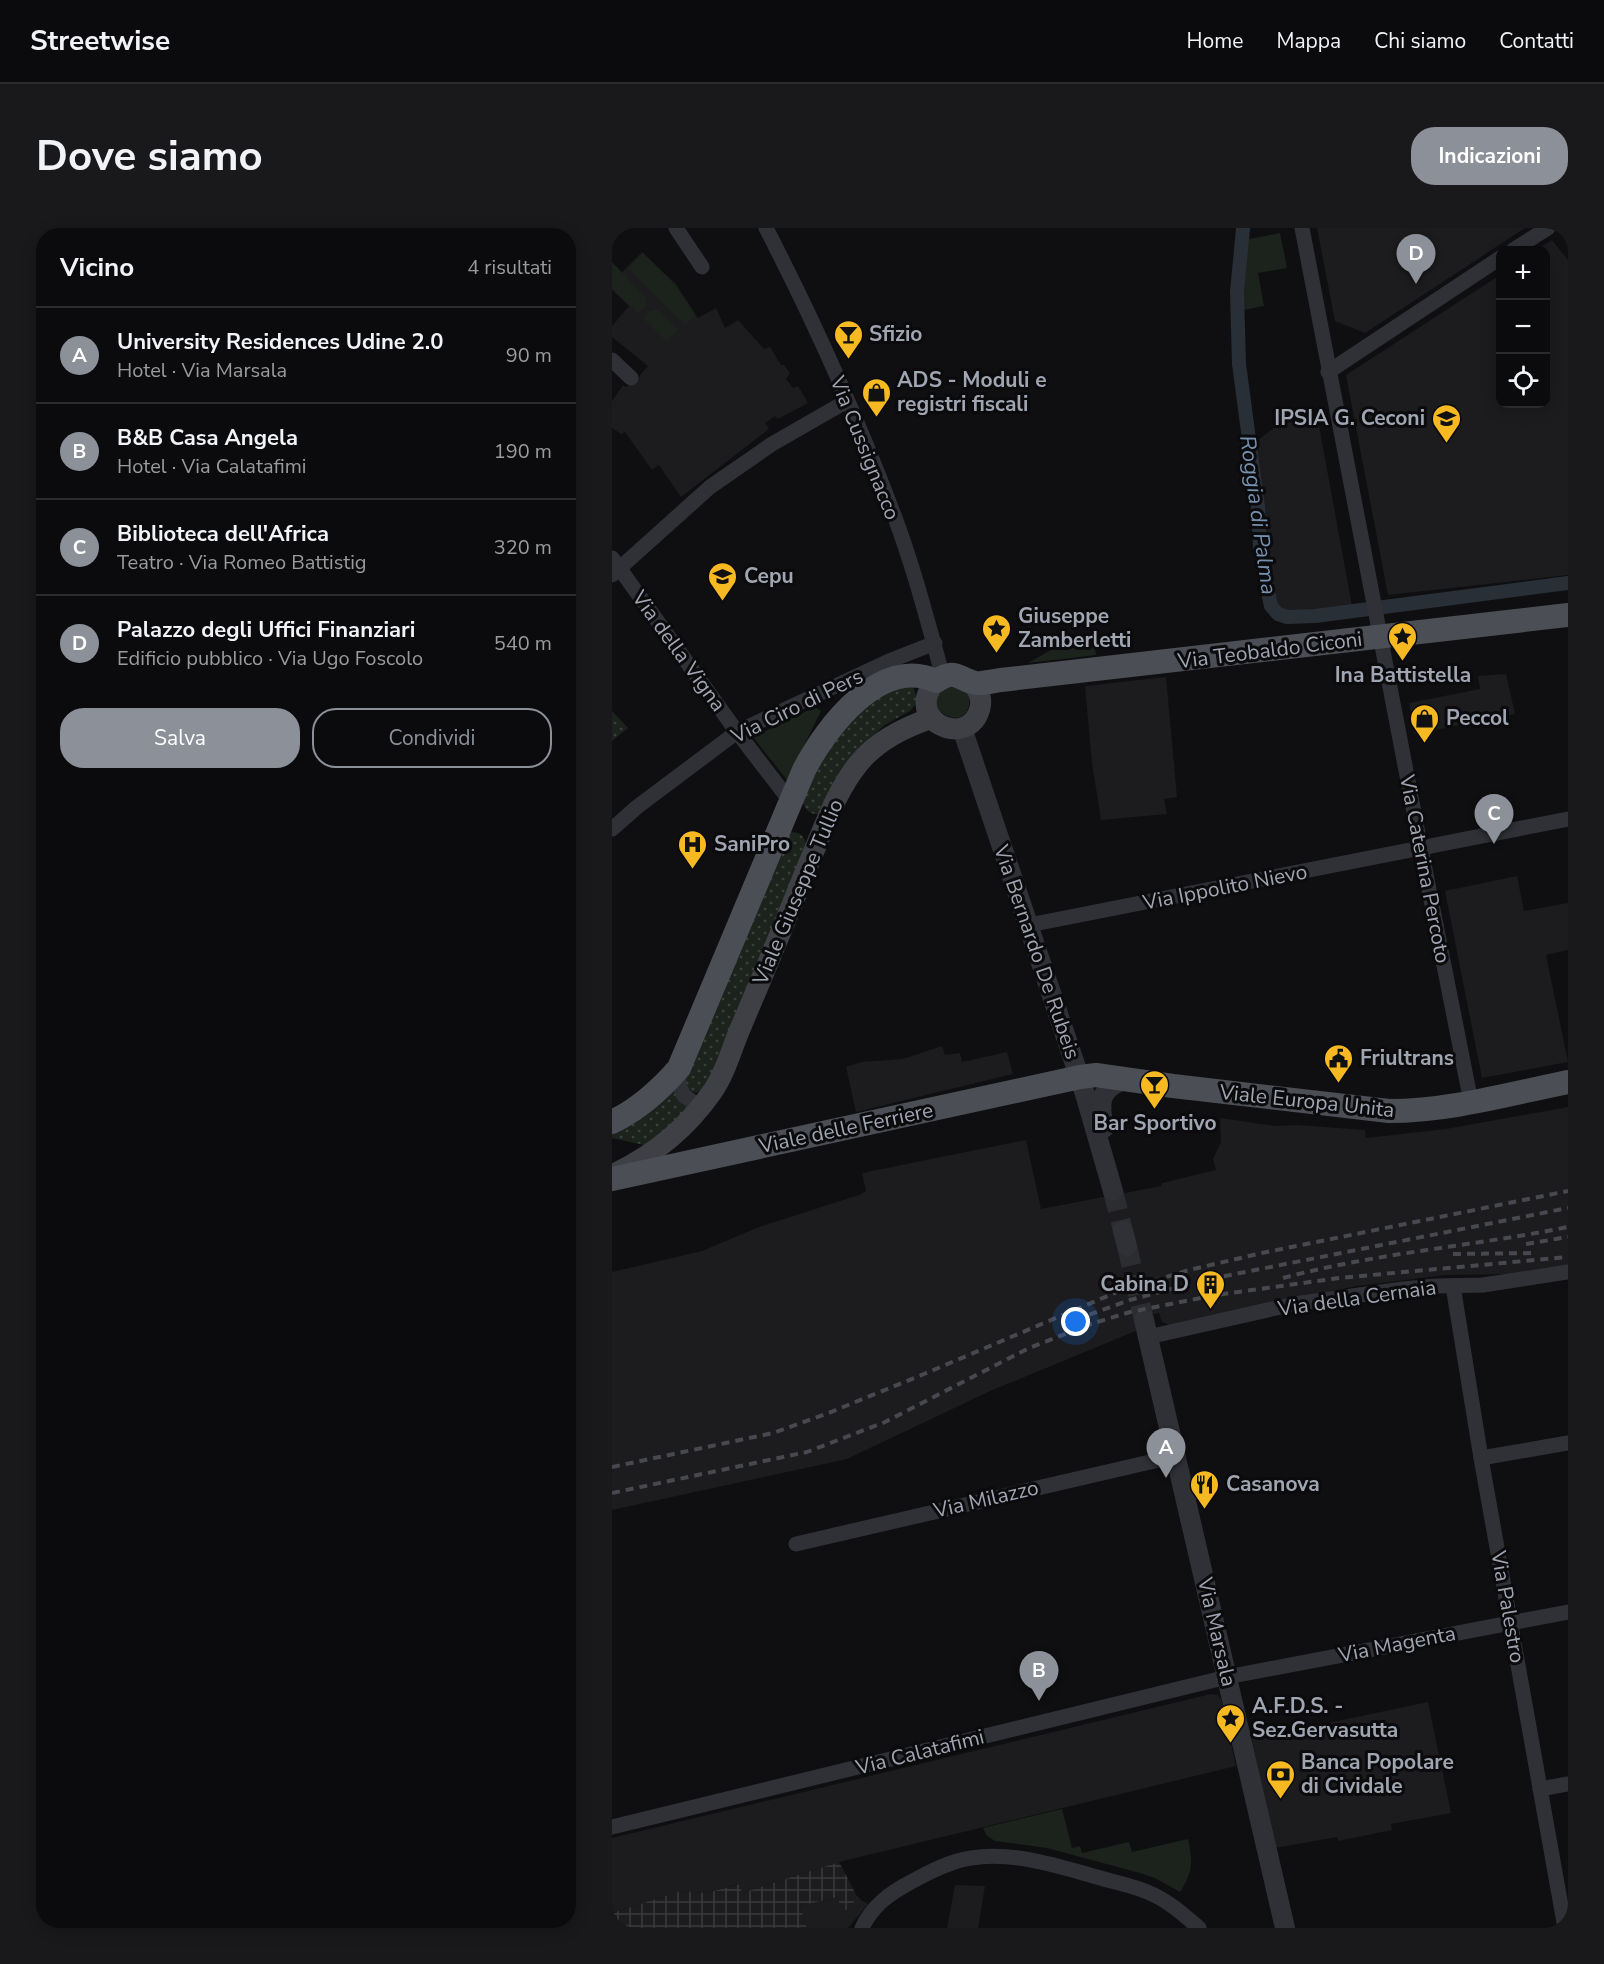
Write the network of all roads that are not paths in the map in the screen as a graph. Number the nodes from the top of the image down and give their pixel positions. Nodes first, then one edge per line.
1 (676, 228) edge
2 (766, 228) edge
3 (1302, 228) edge
4 (1548, 228) edge
5 (1519, 246) edge
6 (1496, 261) edge
7 (702, 267) dead end
8 (612, 360) edge
9 (1328, 372) junction
10 (632, 378) dead end
11 (847, 401) junction
12 (614, 567) edge
13 (1568, 615) edge
14 (1378, 628) junction
15 (935, 643) junction
16 (940, 679) junction
17 (972, 683) junction
18 (932, 718) junction
19 (962, 728) junction
20 (737, 732) junction
21 (790, 801) junction
22 (1568, 819) edge
23 (612, 829) edge
24 (1421, 849) junction
25 (1029, 925) junction
26 (679, 1068) junction
27 (1080, 1077) junction
28 (1124, 1080) junction
29 (1568, 1082) edge
30 (704, 1102) junction
31 (1471, 1102) junction
32 (612, 1122) edge
33 (612, 1175) edge
34 (612, 1179) edge
35 (1568, 1272) edge
36 (1453, 1286) junction
37 (1146, 1329) joint
38 (1568, 1443) edge
39 (1176, 1456) junction
40 (1481, 1458) junction
41 (796, 1544) dead end
42 (1568, 1612) edge
43 (1511, 1622) junction
44 (1227, 1677) junction
45 (1568, 1784) edge
46 (1540, 1789) junction
47 (612, 1827) edge
48 (862, 1928) edge
49 (1198, 1928) edge
50 (1285, 1928) edge
51 (1564, 1928) edge

1 - 7 street
2 - 11 street, Via Cussignacco
3 - 9 street, Via Caterina Percoto
4 - 5 street
6 - 9 street
8 - 10 street
9 - 14 street, Via Caterina Percoto
11 - 12 street
11 - 15 street, Via Cussignacco
12 - 20 street, Via della Vigna
13 - 14 main road, Via Teobaldo Ciconi
14 - 17 main road, Via Teobaldo Ciconi
14 - 24 street, Via Caterina Percoto
15 - 16 street, Via Cussignacco
15 - 20 street, Via Ciro di Pers
16 - 17 main road
16 - 18 main road
16 - 21 main road, Viale Giuseppe Tullio
17 - 19 main road
18 - 19 main road
18 - 30 main road, Viale Giuseppe Tullio
19 - 25 street, Via Bernardo De Rubeis
20 - 21 street, Via della Vigna
20 - 23 street, Via Ciro di Pers
21 - 26 main road, Viale Giuseppe Tullio
22 - 24 street, Via Ippolito Nievo
24 - 25 street, Via Ippolito Nievo
24 - 31 street, Via Caterina Percoto
25 - 27 street, Via Bernardo De Rubeis
26 - 30 street
26 - 32 main road, Viale Giuseppe Tullio
27 - 28 main road, Viale Europa Unita
27 - 28 street, Via Bernardo De Rubeis
27 - 34 main road, Viale delle Ferriere
28 - 31 main road, Viale Europa Unita
29 - 31 main road, Viale Europa Unita
30 - 33 main road, Viale Giuseppe Tullio
35 - 36 street, Via della Cernaia
36 - 37 street, Via della Cernaia
36 - 40 street, Via Palestro
37 - 39 street, Via Marsala
38 - 40 street
39 - 41 street, Via Milazzo
39 - 44 street, Via Marsala
40 - 43 street, Via Palestro
42 - 43 street, Via Magenta
43 - 44 street, Via Magenta
43 - 46 street, Via Palestro
44 - 47 street, Via Calatafimi
44 - 50 street, Via Marsala
45 - 46 street
46 - 51 street, Via Palestro
48 - 49 street

